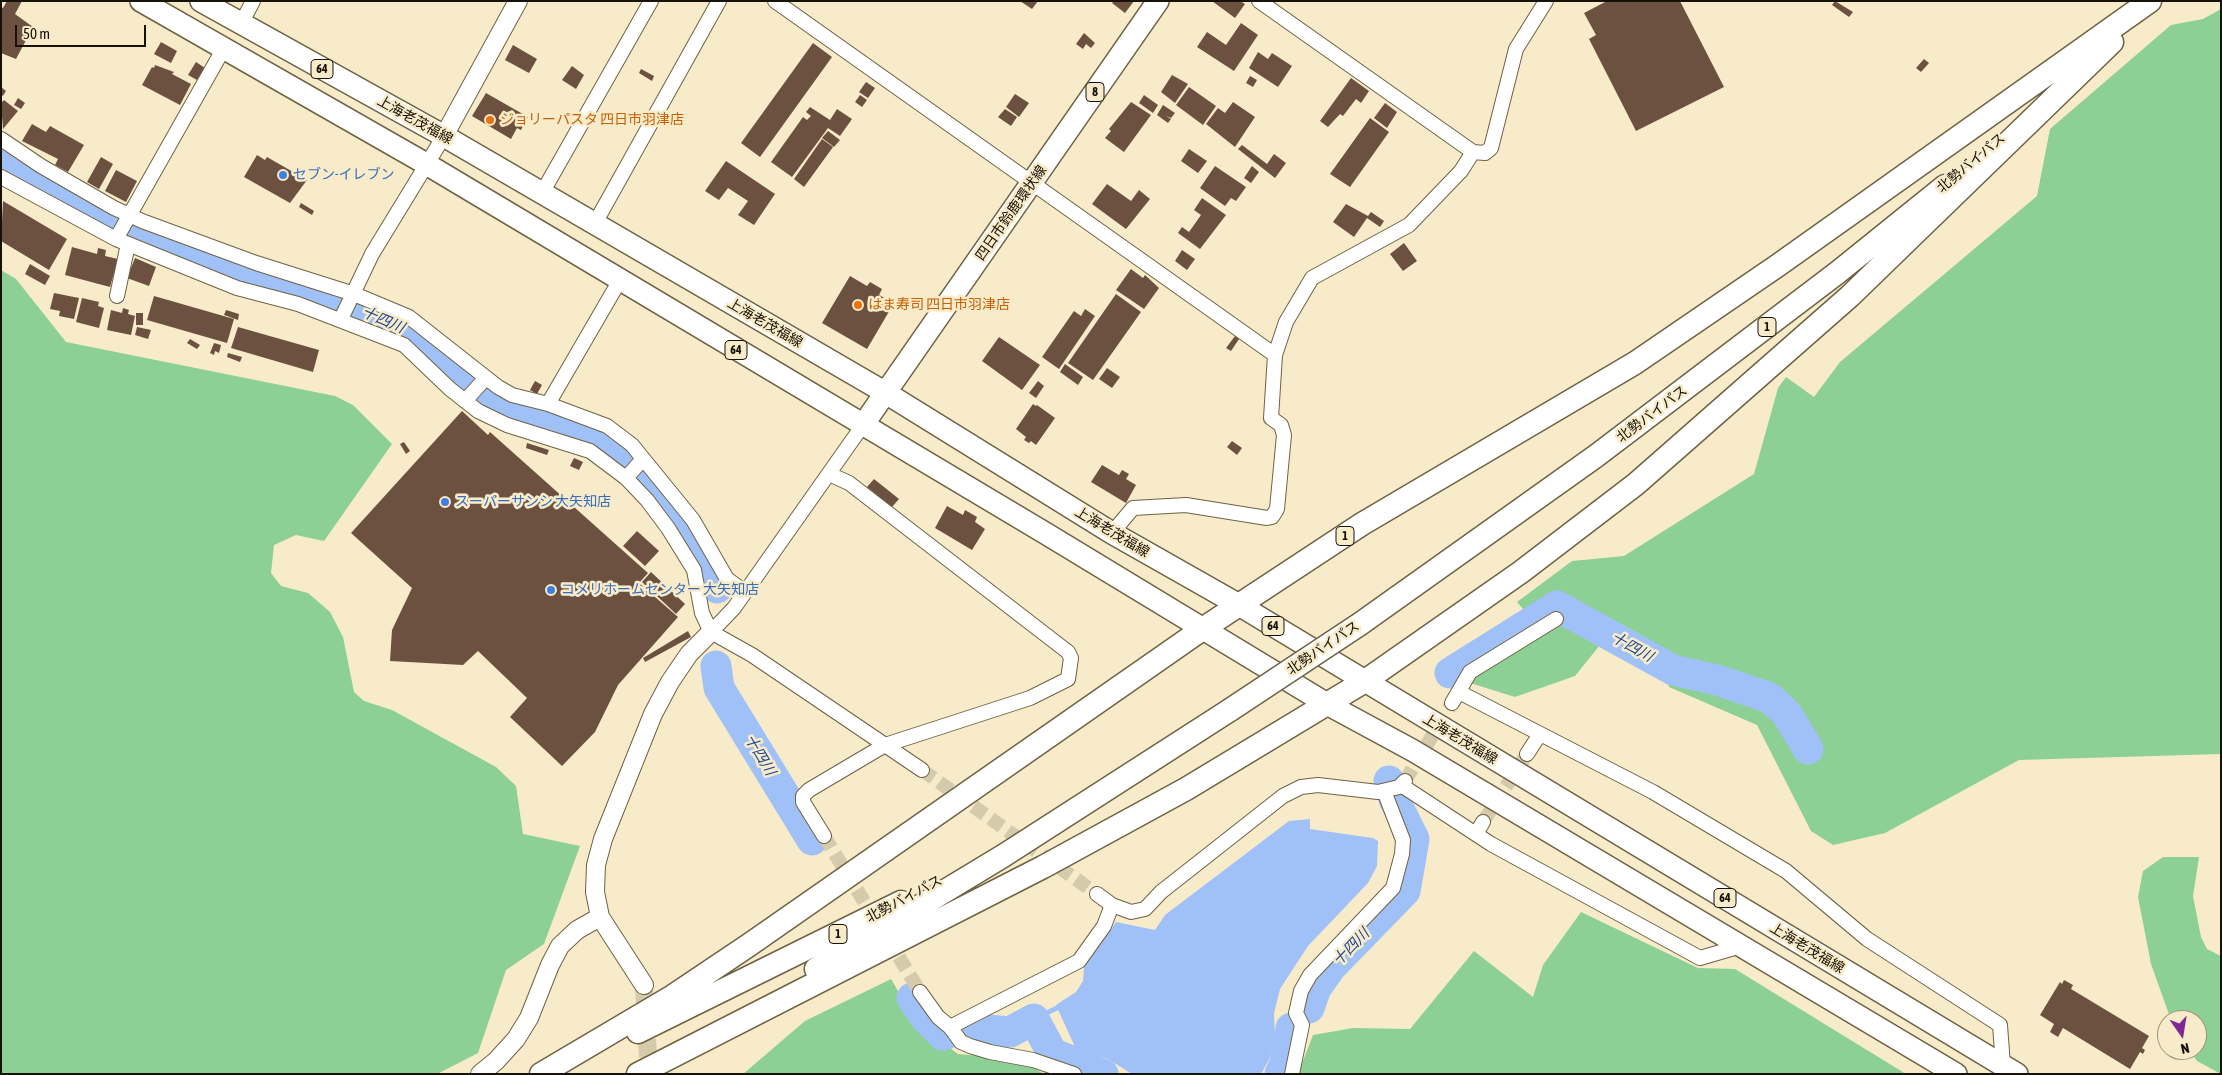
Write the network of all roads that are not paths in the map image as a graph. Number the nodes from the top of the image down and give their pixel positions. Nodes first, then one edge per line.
1 (141, 1) edge
2 (201, 1) edge
3 (254, 1) edge
4 (518, 1) edge
5 (651, 1) edge
6 (719, 1) edge
7 (775, 1) edge
8 (1158, 1) edge
9 (1259, 1) edge
10 (1546, 1) edge
11 (2152, 1) edge
12 (241, 24) junction
13 (224, 48) junction
14 (444, 136) junction
15 (1, 139) edge
16 (1473, 152) junction
17 (428, 165) junction
18 (1, 177) edge
19 (1032, 184) junction
20 (542, 193) junction
21 (127, 217) junction
22 (594, 225) junction
23 (121, 239) junction
24 (620, 280) junction
25 (353, 295) junction
26 (117, 296) dead end
27 (341, 319) junction
28 (1275, 355) junction
29 (482, 381) dead end
30 (886, 393) junction
31 (467, 398) junction
32 (548, 404) junction
33 (863, 425) junction
34 (642, 461) junction
35 (828, 474) junction
36 (628, 476) junction
37 (1112, 533) junction
38 (745, 592) junction
39 (1239, 605) junction
40 (1556, 619) dead end
41 (1204, 628) junction
42 (711, 632) junction
43 (1366, 681) junction
44 (1327, 704) junction
45 (1540, 734) junction
46 (884, 744) junction
47 (1527, 754) tunnel mouth
48 (922, 770) tunnel mouth
49 (1118, 782) junction
50 (1395, 787) junction
51 (824, 836) tunnel mouth
52 (1097, 894) tunnel mouth
53 (1112, 905) junction
54 (600, 917) junction
55 (1741, 946) junction
56 (644, 985) tunnel mouth
57 (920, 992) tunnel mouth
58 (950, 1027) junction
59 (2010, 1070) edge
60 (480, 1074) edge
61 (541, 1074) edge
62 (551, 1074) edge
63 (633, 1074) edge
64 (638, 1074) edge
65 (1074, 1074) edge
66 (1292, 1074) edge
67 (1956, 1074) edge

1 - 13 main road, 64
2 - 12 main road, 上海老茂福線 / 64
3 - 12 street
4 - 14 street
5 - 20 street
6 - 22 street
7 - 19 street
8 - 19 main road, 四日市鈴鹿環状線 / 8
9 - 16 street
10 - 16 street
11 - 39 highway, 1
11 - 43 highway, 1
11 - 49 highway, 北勢バイパス / 1, bridge
12 - 14 main road, 上海老茂福線 / 64
13 - 17 main road, 64
13 - 21 street
14 - 17 street
14 - 20 main road, 上海老茂福線 / 64
15 - 21 street
16 - 28 street
17 - 24 main road, 64
17 - 25 street
18 - 23 street
19 - 28 street
19 - 30 main road, 四日市鈴鹿環状線 / 8
20 - 22 main road, 上海老茂福線 / 64
21 - 23 street
21 - 25 street
22 - 30 main road, 上海老茂福線 / 64
23 - 26 street
23 - 27 street
24 - 32 street
24 - 33 main road, 64
25 - 27 street
25 - 32 street
27 - 31 street
28 - 37 street
29 - 31 street
30 - 33 main road, 四日市鈴鹿環状線 / 8
30 - 37 main road, 上海老茂福線 / 64
31 - 36 street
32 - 34 street
33 - 35 street
33 - 41 main road, 64
34 - 36 street
34 - 38 street
35 - 38 street
35 - 46 street
36 - 42 street
37 - 39 main road, 上海老茂福線 / 64
38 - 42 street
39 - 41 highway, 1
39 - 43 main road, 上海老茂福線 / 64
40 - 45 street
41 - 44 main road, 64
41 - 61 highway, 1
42 - 46 street
42 - 54 street
43 - 44 highway, 1
43 - 59 main road, 上海老茂福線 / 64
44 - 55 main road, 64
44 - 64 highway, 1
45 - 47 street
45 - 59 street
46 - 48 street
46 - 51 street
49 - 62 highway, 北勢バイパス / 1
49 - 63 highway, 北勢バイパス / 1
50 - 53 street
50 - 55 street
50 - 66 street
52 - 53 street
53 - 58 street
54 - 56 street
54 - 60 street
55 - 67 main road, 64
57 - 58 street
58 - 65 street

